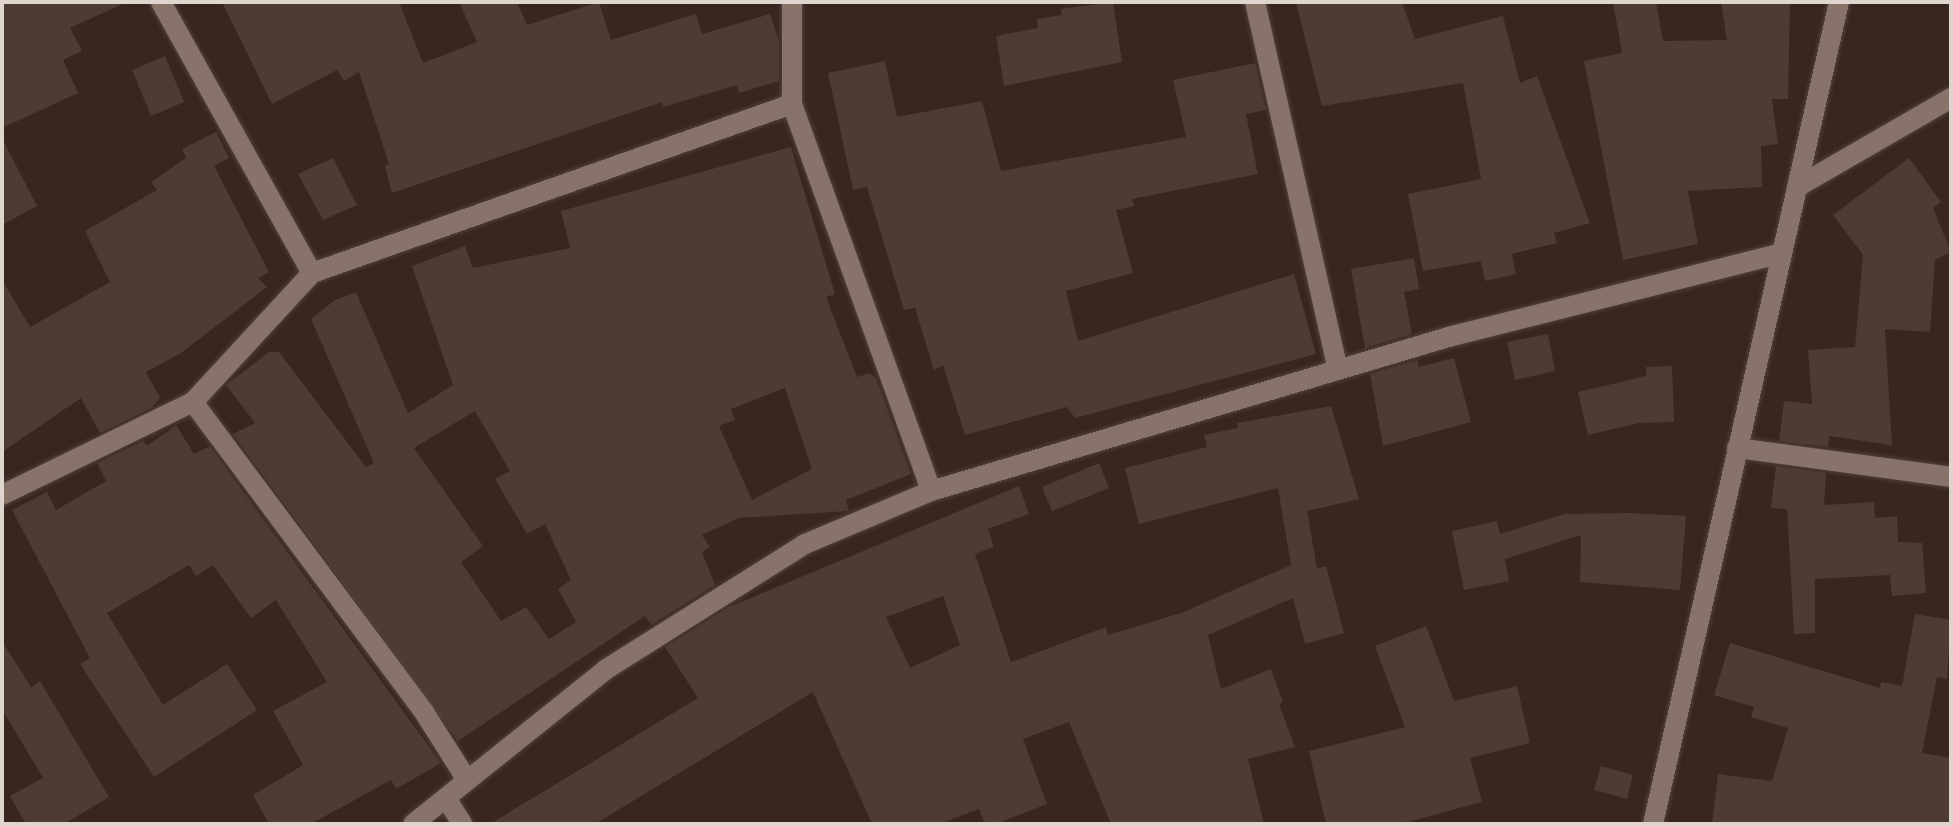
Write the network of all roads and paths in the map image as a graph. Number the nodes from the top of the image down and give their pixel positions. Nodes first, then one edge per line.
1 (161, 2) edge
2 (792, 2) edge
3 (1255, 2) edge
4 (1839, 2) edge
5 (1951, 98) edge
6 (792, 104) junction
7 (1797, 187) junction
8 (1779, 254) junction
9 (312, 273) junction
10 (1338, 370) junction
11 (193, 402) junction
12 (1737, 448) junction
13 (1951, 477) edge
14 (931, 491) junction
15 (2, 495) edge
16 (467, 780) junction
17 (446, 798) junction
18 (413, 824) edge
19 (462, 824) edge
20 (1653, 824) edge

1 - 9 street
2 - 6 street
3 - 10 street
4 - 7 street
5 - 7 street
6 - 9 street
6 - 14 street
7 - 8 street
8 - 10 street
8 - 12 street
9 - 11 street
10 - 14 street
11 - 15 street
11 - 16 street
12 - 13 street
12 - 20 street
14 - 16 street
16 - 17 street
17 - 18 street
17 - 19 street

